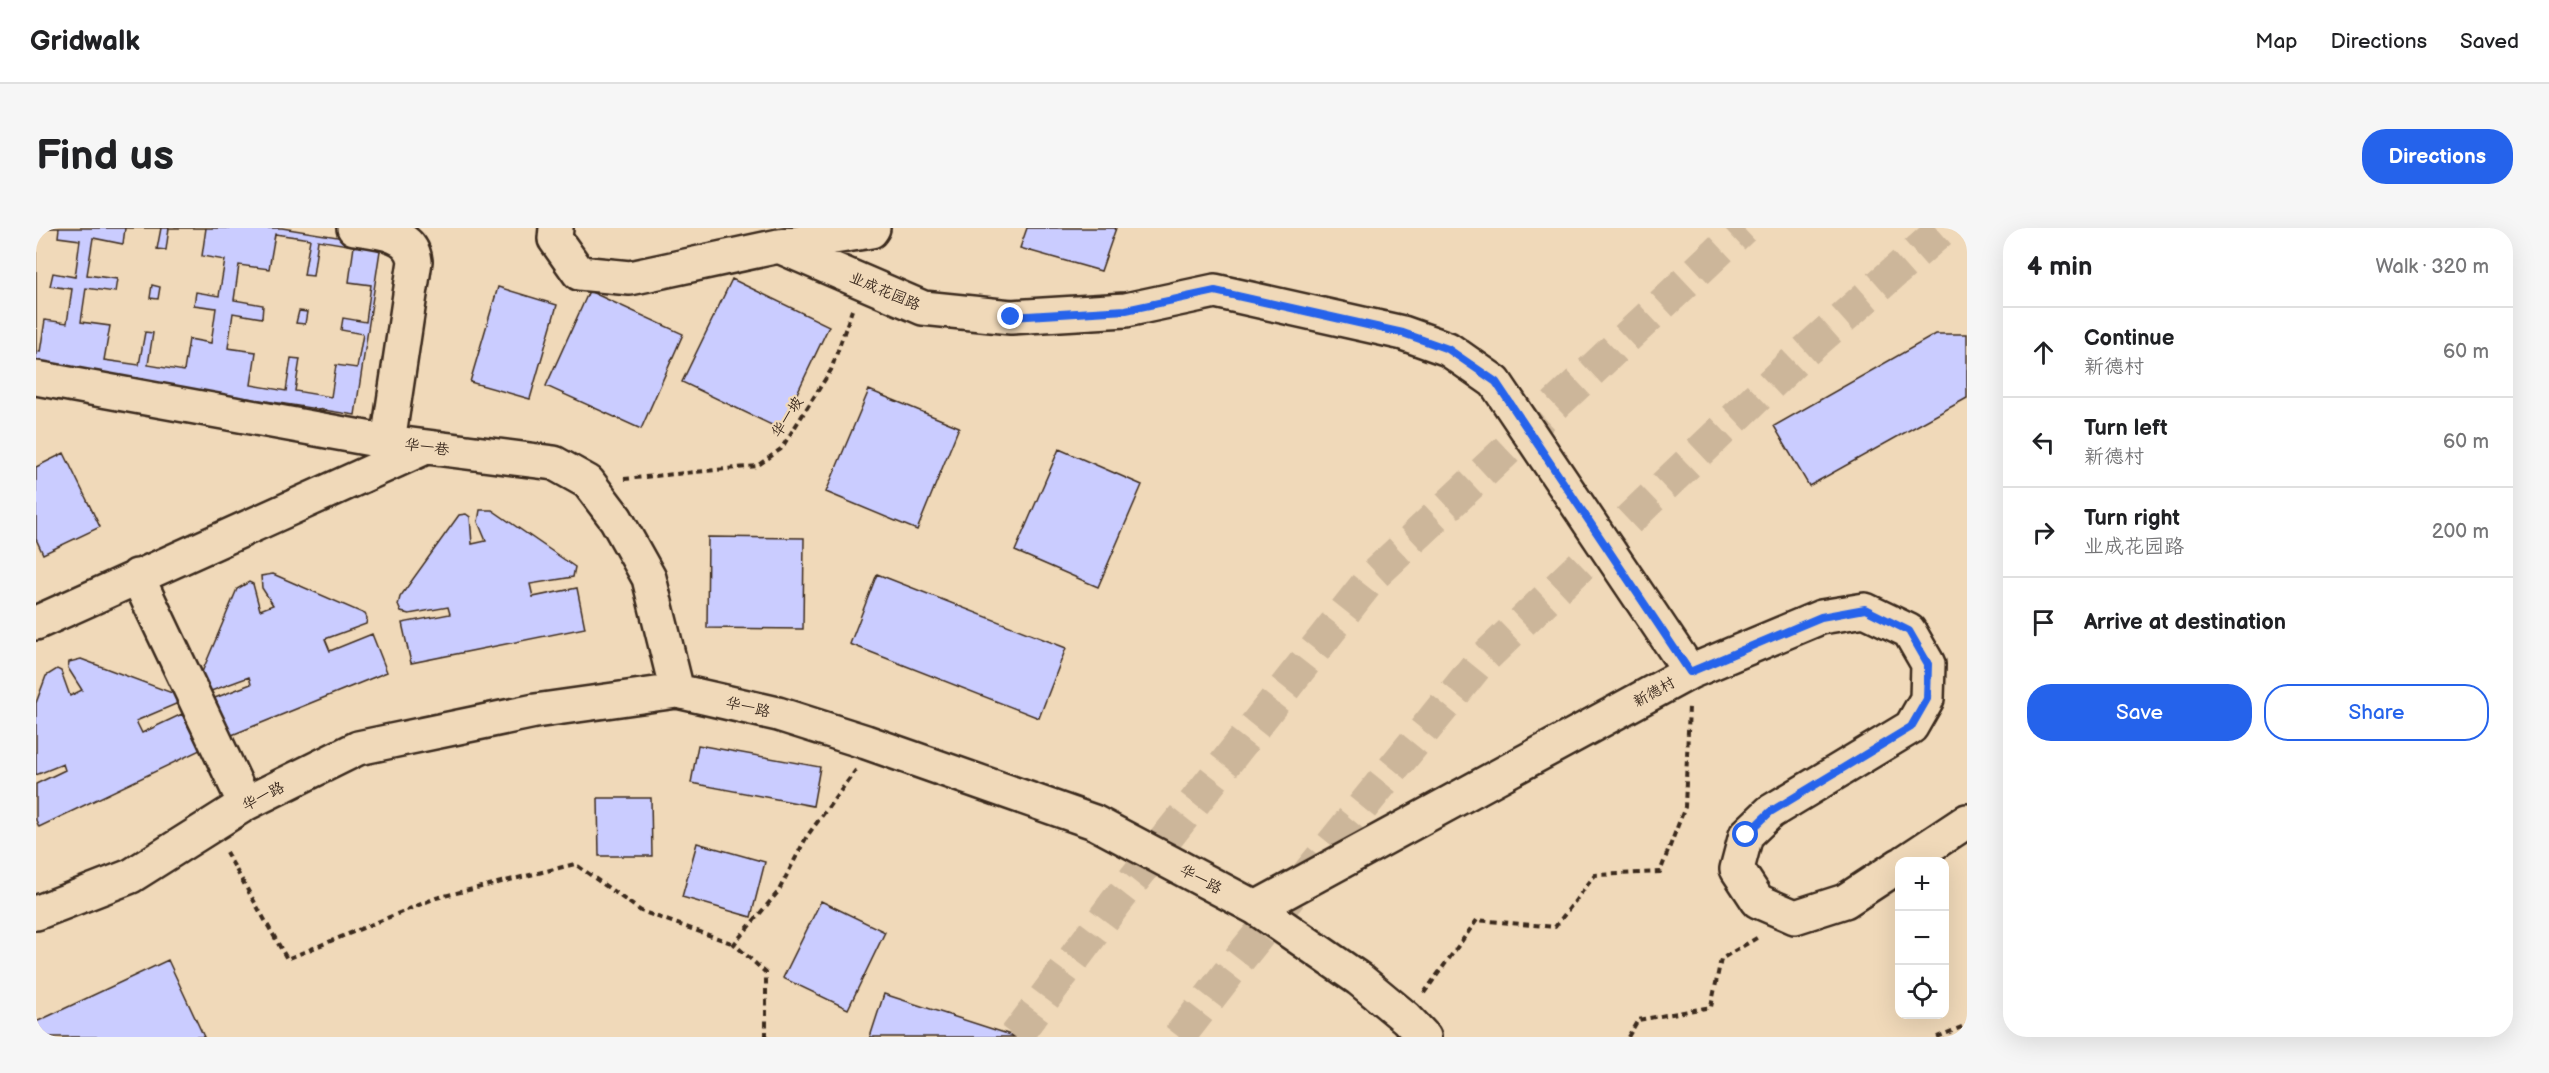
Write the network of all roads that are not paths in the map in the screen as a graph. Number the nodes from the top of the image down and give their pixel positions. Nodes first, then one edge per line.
1 (354, 228) edge
2 (556, 228) edge
3 (873, 228) edge
4 (779, 246) junction
5 (36, 378) edge
6 (388, 442) junction
7 (426, 447) junction
8 (137, 576) junction
9 (36, 623) edge
10 (1690, 672) junction
11 (677, 691) junction
12 (245, 804) junction
13 (1967, 821) edge
14 (1911, 857) edge
15 (1895, 868) edge
16 (1256, 908) junction
17 (36, 913) edge
18 (1415, 1027) edge

1 - 6 street
2 - 4 street
3 - 4 street
4 - 10 street, 业成花园路
5 - 6 street, 华一巷
6 - 7 street, 华一巷
7 - 8 street
7 - 11 street, 华一巷
8 - 9 street
8 - 12 street
10 - 15 street, 新德村
10 - 16 street, 新德村
11 - 12 street, 华一路
11 - 16 street, 华一路
12 - 17 street, 华一路
13 - 14 street
16 - 18 street, 华一路

